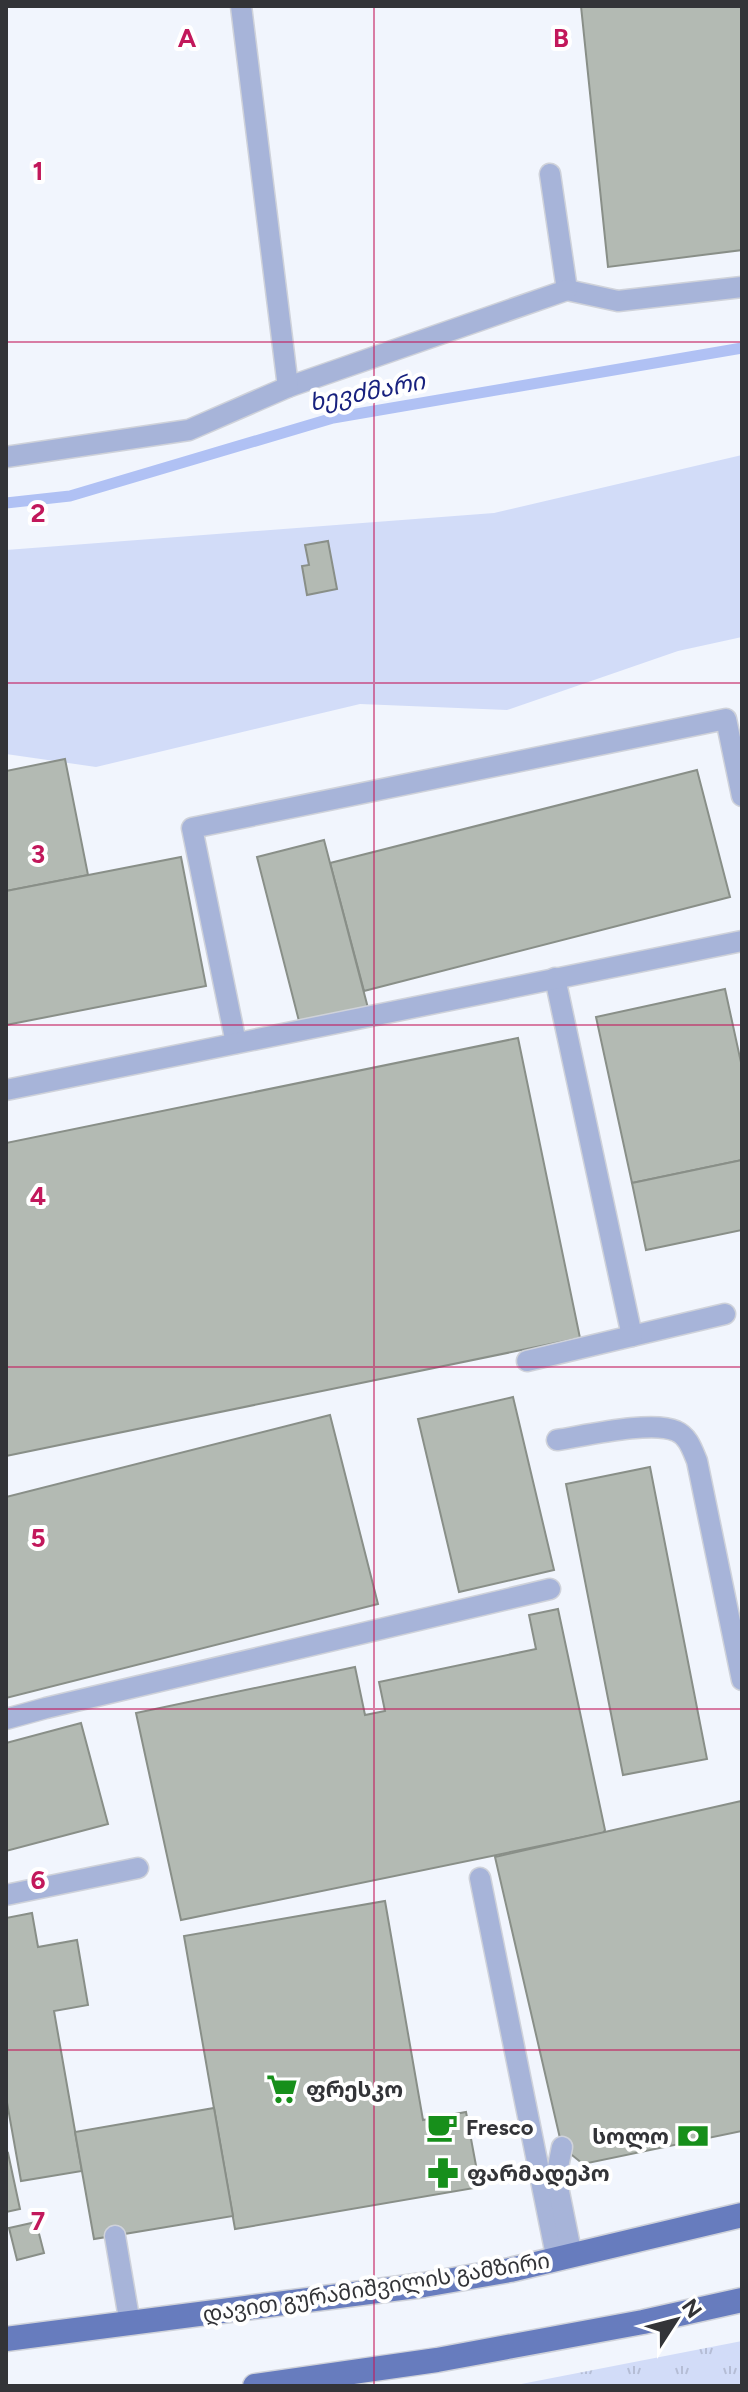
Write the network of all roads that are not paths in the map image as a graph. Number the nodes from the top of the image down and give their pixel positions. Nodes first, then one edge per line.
1 (241, 6) edge
2 (550, 174) dead end
3 (742, 287) edge
4 (567, 290) junction
5 (288, 387) junction
6 (6, 457) edge
7 (742, 796) edge
8 (742, 941) edge
9 (555, 978) junction
10 (236, 1043) junction
11 (6, 1090) edge
12 (725, 1314) dead end
13 (632, 1336) junction
14 (527, 1361) dead end
15 (557, 1440) dead end
16 (550, 1589) dead end
17 (742, 1680) edge
18 (6, 1719) edge
19 (138, 1868) dead end
20 (480, 1878) dead end
21 (6, 1895) edge
22 (562, 2147) dead end
23 (742, 2215) edge
24 (115, 2236) dead end
25 (565, 2258) junction
26 (742, 2300) edge
27 (130, 2324) junction
28 (6, 2339) edge
29 (255, 2386) edge

1 - 5 lane
2 - 4 lane
3 - 4 lane
4 - 5 lane
5 - 6 lane
7 - 10 lane
8 - 9 lane
9 - 10 lane
9 - 13 lane
10 - 11 lane
12 - 13 lane
13 - 14 lane
15 - 17 lane
16 - 18 lane
19 - 21 lane
20 - 25 lane
22 - 25 lane
23 - 25 main road, დავით გურამიშვილის გამზირი
24 - 27 lane
25 - 27 main road, დავით გურამიშვილის გამზირი
26 - 29 main road
27 - 28 main road, დავით გურამიშვილის გამზირი

